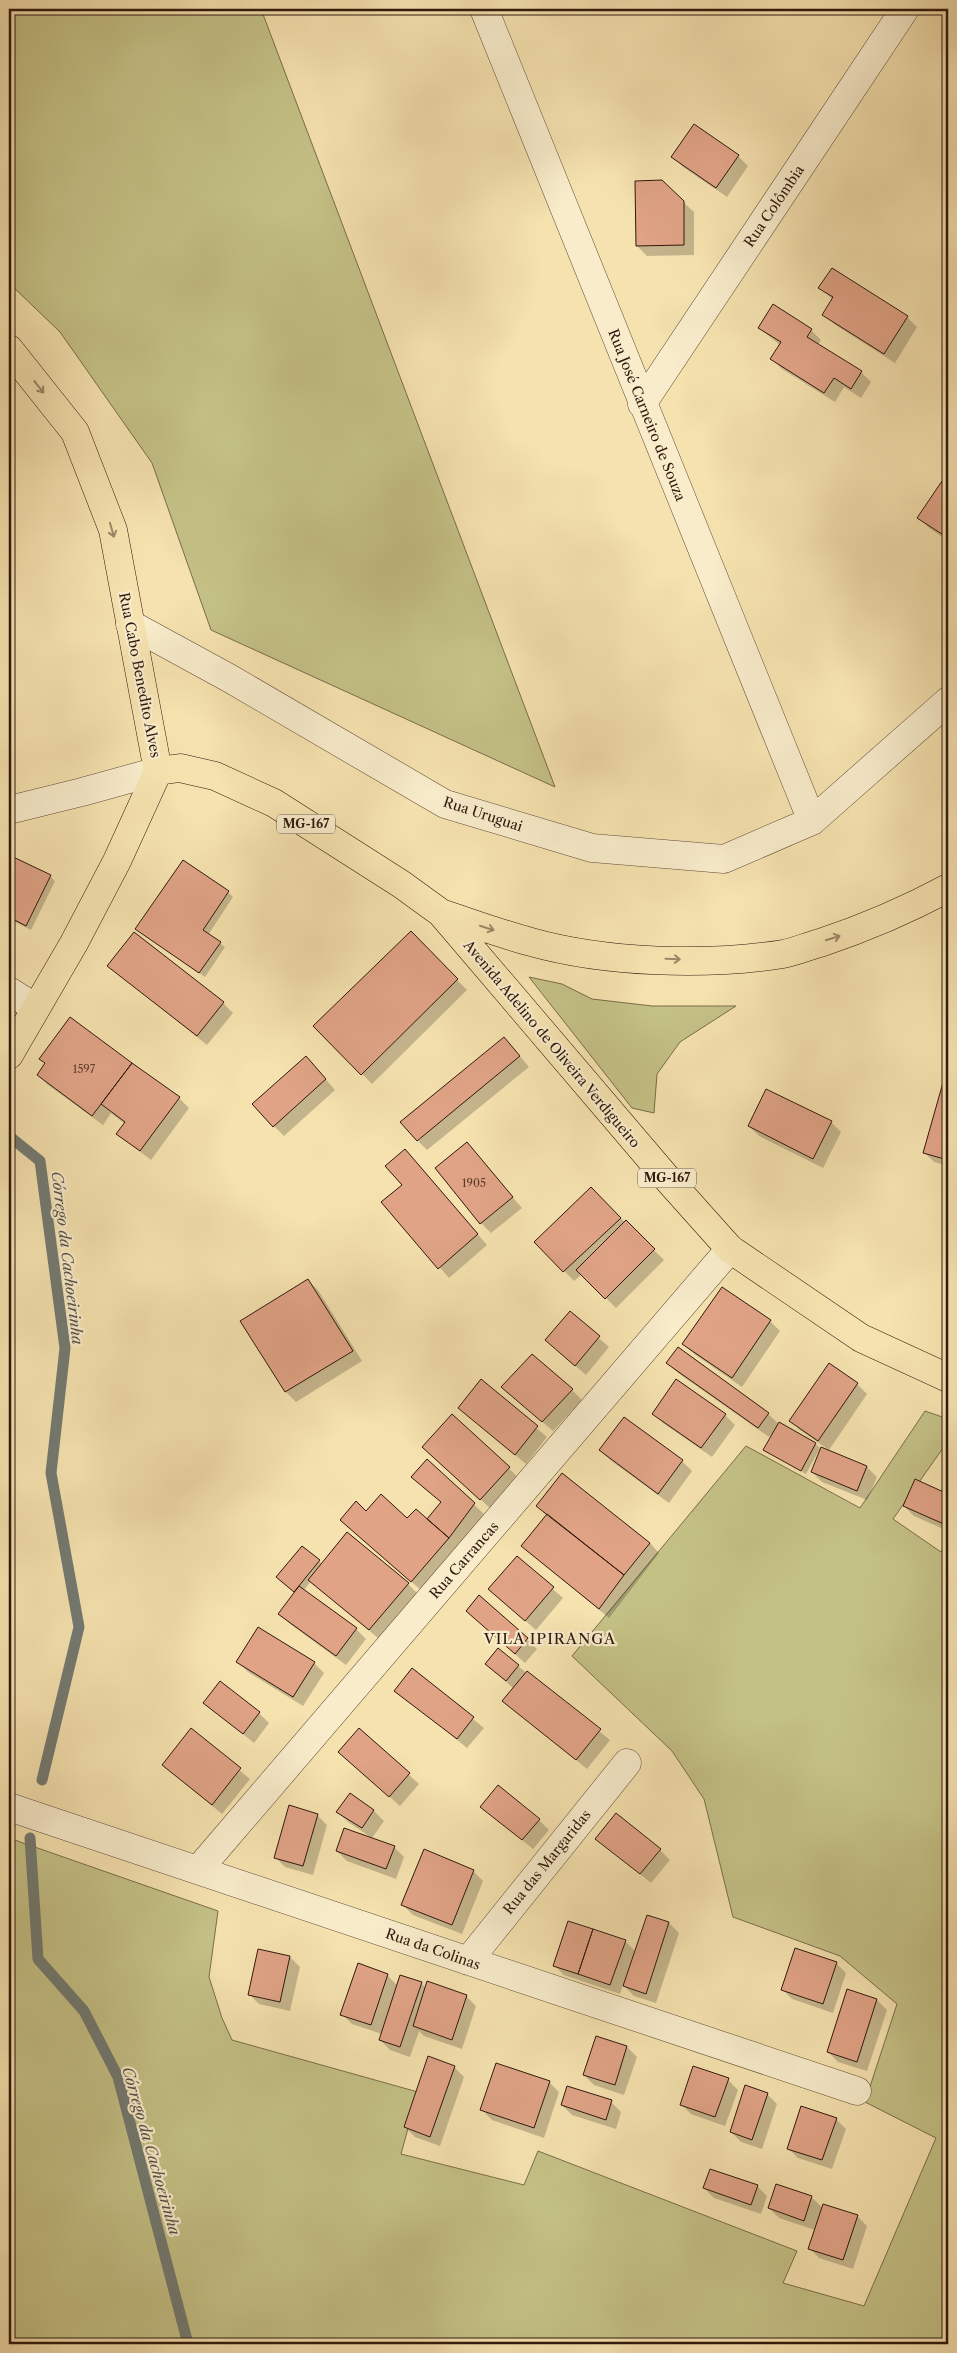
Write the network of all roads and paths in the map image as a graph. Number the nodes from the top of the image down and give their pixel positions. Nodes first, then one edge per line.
1 (484, 9) edge
2 (905, 9) edge
3 (9, 349) edge
4 (642, 404) junction
5 (130, 624) junction
6 (948, 701) edge
7 (158, 771) junction
8 (9, 810) edge
9 (812, 821) junction
10 (948, 888) edge
11 (441, 913) junction
12 (9, 991) edge
13 (36, 1008) junction
14 (9, 1055) edge
15 (730, 1249) junction
16 (948, 1378) edge
17 (627, 1763) dead end
18 (9, 1807) edge
19 (198, 1870) junction
20 (468, 1961) junction
21 (857, 2091) dead end

1 - 4 street, Rua José Carneiro de Souza
2 - 4 street, Rua Colômbia
3 -> 5 main road, Rua Cabo Benedito Alves
4 - 9 street, Rua José Carneiro de Souza
5 - 7 main road, Rua Cabo Benedito Alves
5 - 9 street, Rua Uruguai
6 - 9 street, Rua Uruguai
7 - 8 street
7 - 11 main road, Avenida Adelino de Oliveira Verdigueiro / MG-167
7 - 13 main road, Rua Cabo Benedito Alves
11 -> 10 main road
11 - 15 main road, Avenida Adelino de Oliveira Verdigueiro / MG-167
12 - 13 street
13 - 14 main road, Rua Cabo Benedito Alves
15 - 16 main road, Avenida Adelino de Oliveira Verdigueiro / MG-167
15 - 19 street, Rua Carrancas
17 - 20 street, Rua das Margaridas
18 - 19 street, Rua da Colinas
19 - 20 street, Rua da Colinas
20 - 21 street, Rua da Colinas

